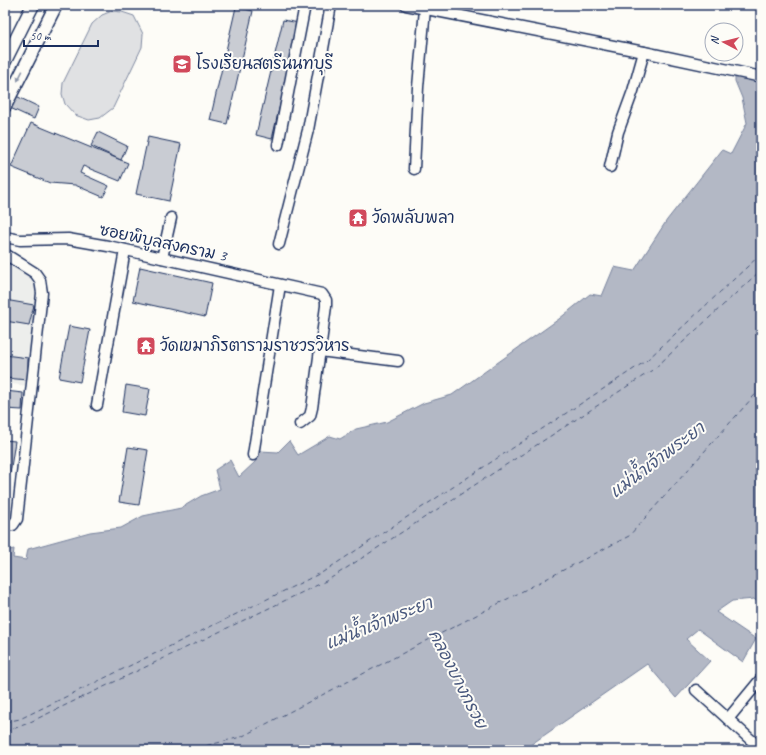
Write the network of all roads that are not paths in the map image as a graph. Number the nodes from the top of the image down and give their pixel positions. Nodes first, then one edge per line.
1 (34, 5) edge
2 (56, 5) edge
3 (305, 5) edge
4 (331, 5) edge
5 (406, 5) edge
6 (425, 9) junction
7 (644, 52) junction
8 (5, 60) edge
9 (757, 76) dead end
10 (5, 106) edge
11 (278, 145) dead end
12 (610, 166) dead end
13 (414, 169) dead end
14 (171, 218) dead end
15 (7, 237) edge
16 (279, 244) dead end
17 (125, 250) junction
18 (8, 255) edge
19 (162, 258) junction
20 (280, 285) junction
21 (320, 351) junction
22 (398, 361) dead end
23 (97, 405) dead end
24 (300, 424) dead end
25 (253, 455) dead end
26 (5, 526) edge
27 (761, 680) edge
28 (696, 690) dead end
29 (728, 719) junction
30 (761, 749) edge

1 - 8 main road
2 -> 10 main road
3 - 11 street
4 - 16 street
5 - 6 street
6 - 7 street
6 - 13 street
7 - 9 street
7 - 12 street
14 - 19 street
15 - 17 street, ซอยพิบูลสงคราม 3
15 - 18 street
17 - 19 street, ซอยพิบูลสงคราม 3
17 - 23 street
18 - 26 street
19 - 20 street, ซอยพิบูลสงคราม 3
20 - 21 street, ซอยพิบูลสงคราม 3
20 - 25 street
21 - 22 street
21 - 24 street
27 - 29 street
28 - 29 street
29 - 30 street

